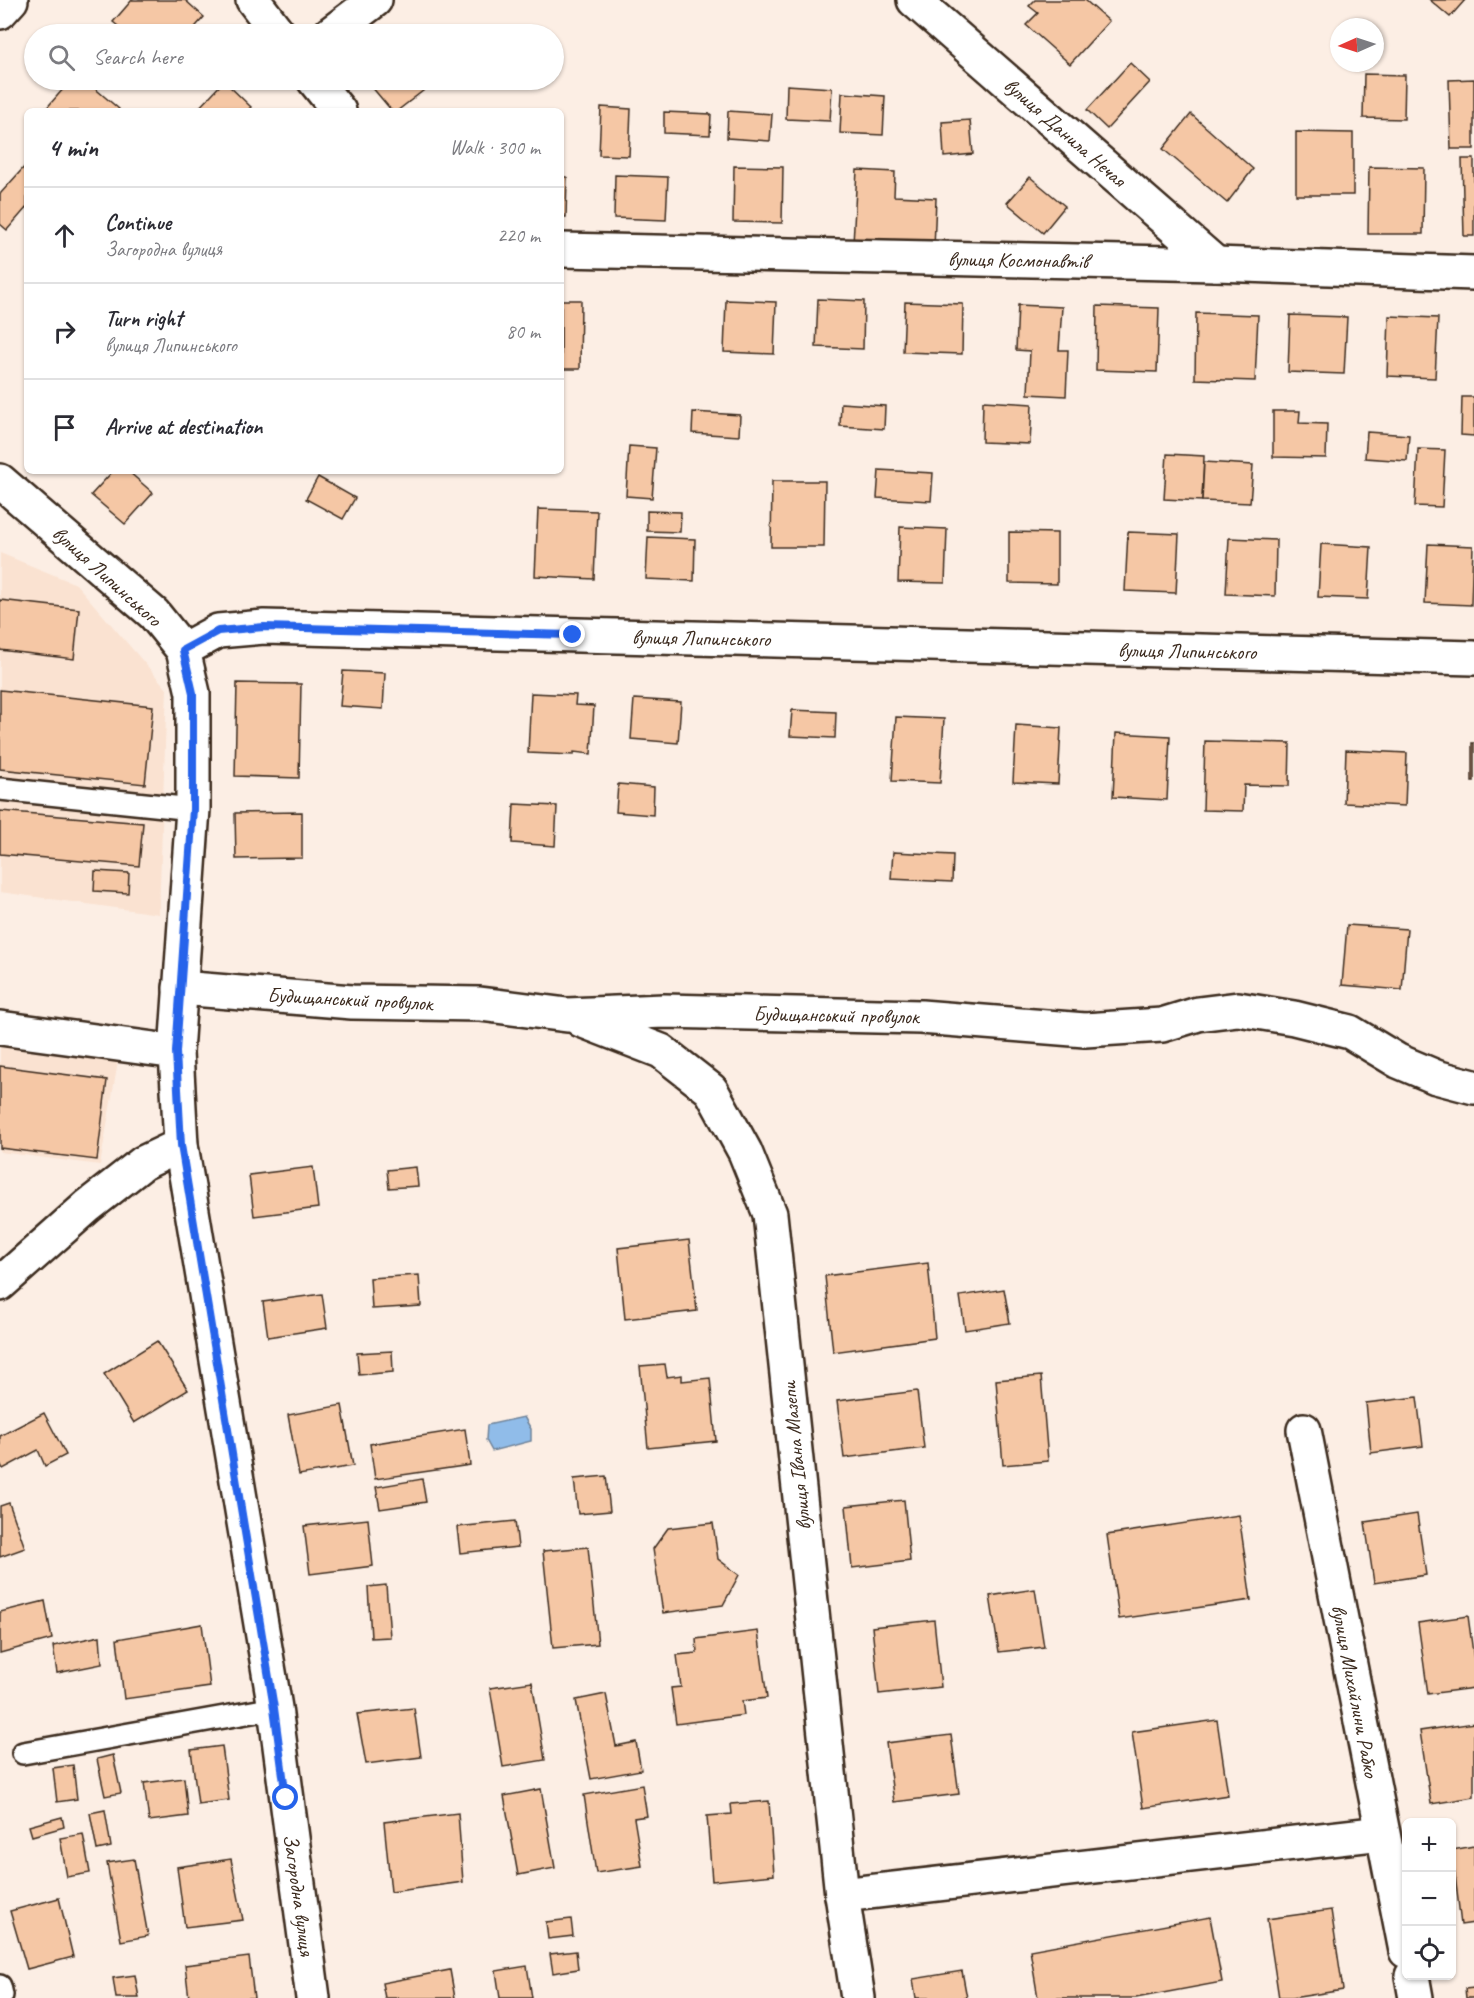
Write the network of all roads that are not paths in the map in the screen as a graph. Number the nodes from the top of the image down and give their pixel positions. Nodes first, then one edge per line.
1 (11, 0) edge
2 (253, 0) edge
3 (375, 0) edge
4 (914, 0) edge
5 (0, 12) edge
6 (271, 24) edge
7 (343, 24) edge
8 (322, 90) edge
9 (337, 108) edge
10 (564, 250) edge
11 (1216, 264) junction
12 (1474, 273) edge
13 (0, 481) edge
14 (183, 650) junction
15 (1474, 658) edge
16 (0, 789) edge
17 (193, 809) junction
18 (180, 988) junction
19 (567, 1015) junction
20 (0, 1028) edge
21 (176, 1052) junction
22 (1474, 1087) edge
23 (181, 1145) junction
24 (0, 1284) edge
25 (1304, 1430) dead end
26 (274, 1708) junction
27 (23, 1753) dead end
28 (1382, 1833) junction
29 (842, 1895) junction
30 (1402, 1927) edge
31 (1413, 1980) edge
32 (0, 1986) edge
33 (0, 1998) edge
34 (313, 1998) edge
35 (858, 1998) edge
36 (1416, 1998) edge

1 - 5 street
2 - 6 street
3 - 7 street
4 - 11 street, вулиця Данила Нечая
8 - 9 street
10 - 11 street, вулиця Космонавтів
11 - 12 street, вулиця Космонавтів
13 - 14 street, вулиця Липинського
14 - 15 street, вулиця Липинського
14 - 17 street, Загородна вулиця
16 - 17 lane
17 - 18 street, Загородна вулиця
18 - 19 street, Будищанський провулок
18 - 21 street, Загородна вулиця
19 - 22 street, Будищанський провулок
19 - 29 street, вулиця Івана Мазепи
20 - 21 street
21 - 23 street, Загородна вулиця
23 - 24 street
23 - 26 street, Загородна вулиця
25 - 28 street, вулиця Михайлини Рабко
26 - 27 lane
26 - 34 street, Загородна вулиця
28 - 29 street
28 - 30 street, вулиця Михайлини Рабко
29 - 35 street, вулиця Івана Мазепи
31 - 36 street
32 - 33 lane

